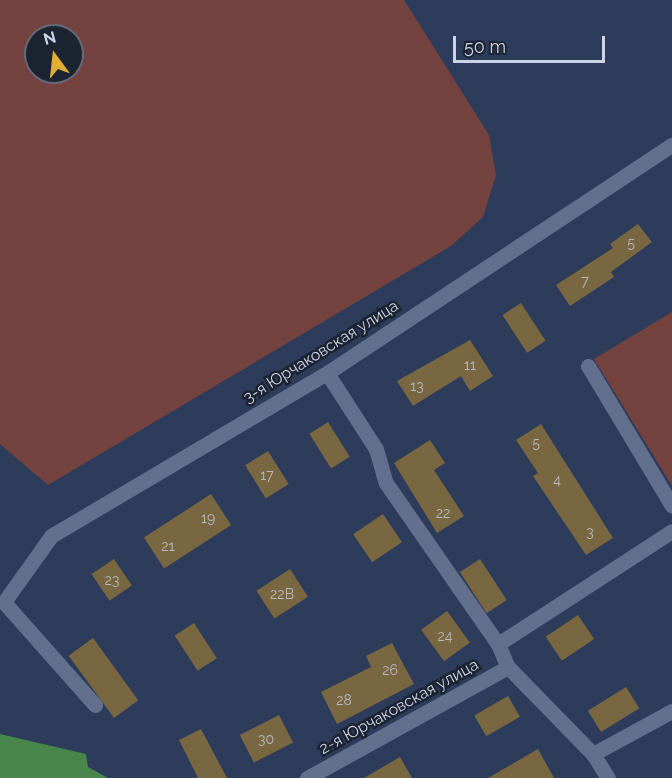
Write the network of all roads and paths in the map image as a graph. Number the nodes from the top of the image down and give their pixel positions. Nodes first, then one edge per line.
1 (672, 145) edge
2 (588, 366) dead end
3 (327, 373) junction
4 (672, 507) edge
5 (672, 531) edge
6 (498, 644) junction
7 (508, 667) junction
8 (95, 705) dead end
9 (672, 711) edge
10 (593, 754) junction
11 (307, 778) edge
12 (608, 778) edge

1 - 3 street, 3-я Юрчаковская улица
2 - 4 street
3 - 6 street
3 - 8 street, 3-я Юрчаковская улица
5 - 6 street
6 - 7 street
7 - 10 street
7 - 11 street, 2-я Юрчаковская улица
9 - 10 street
10 - 12 street

